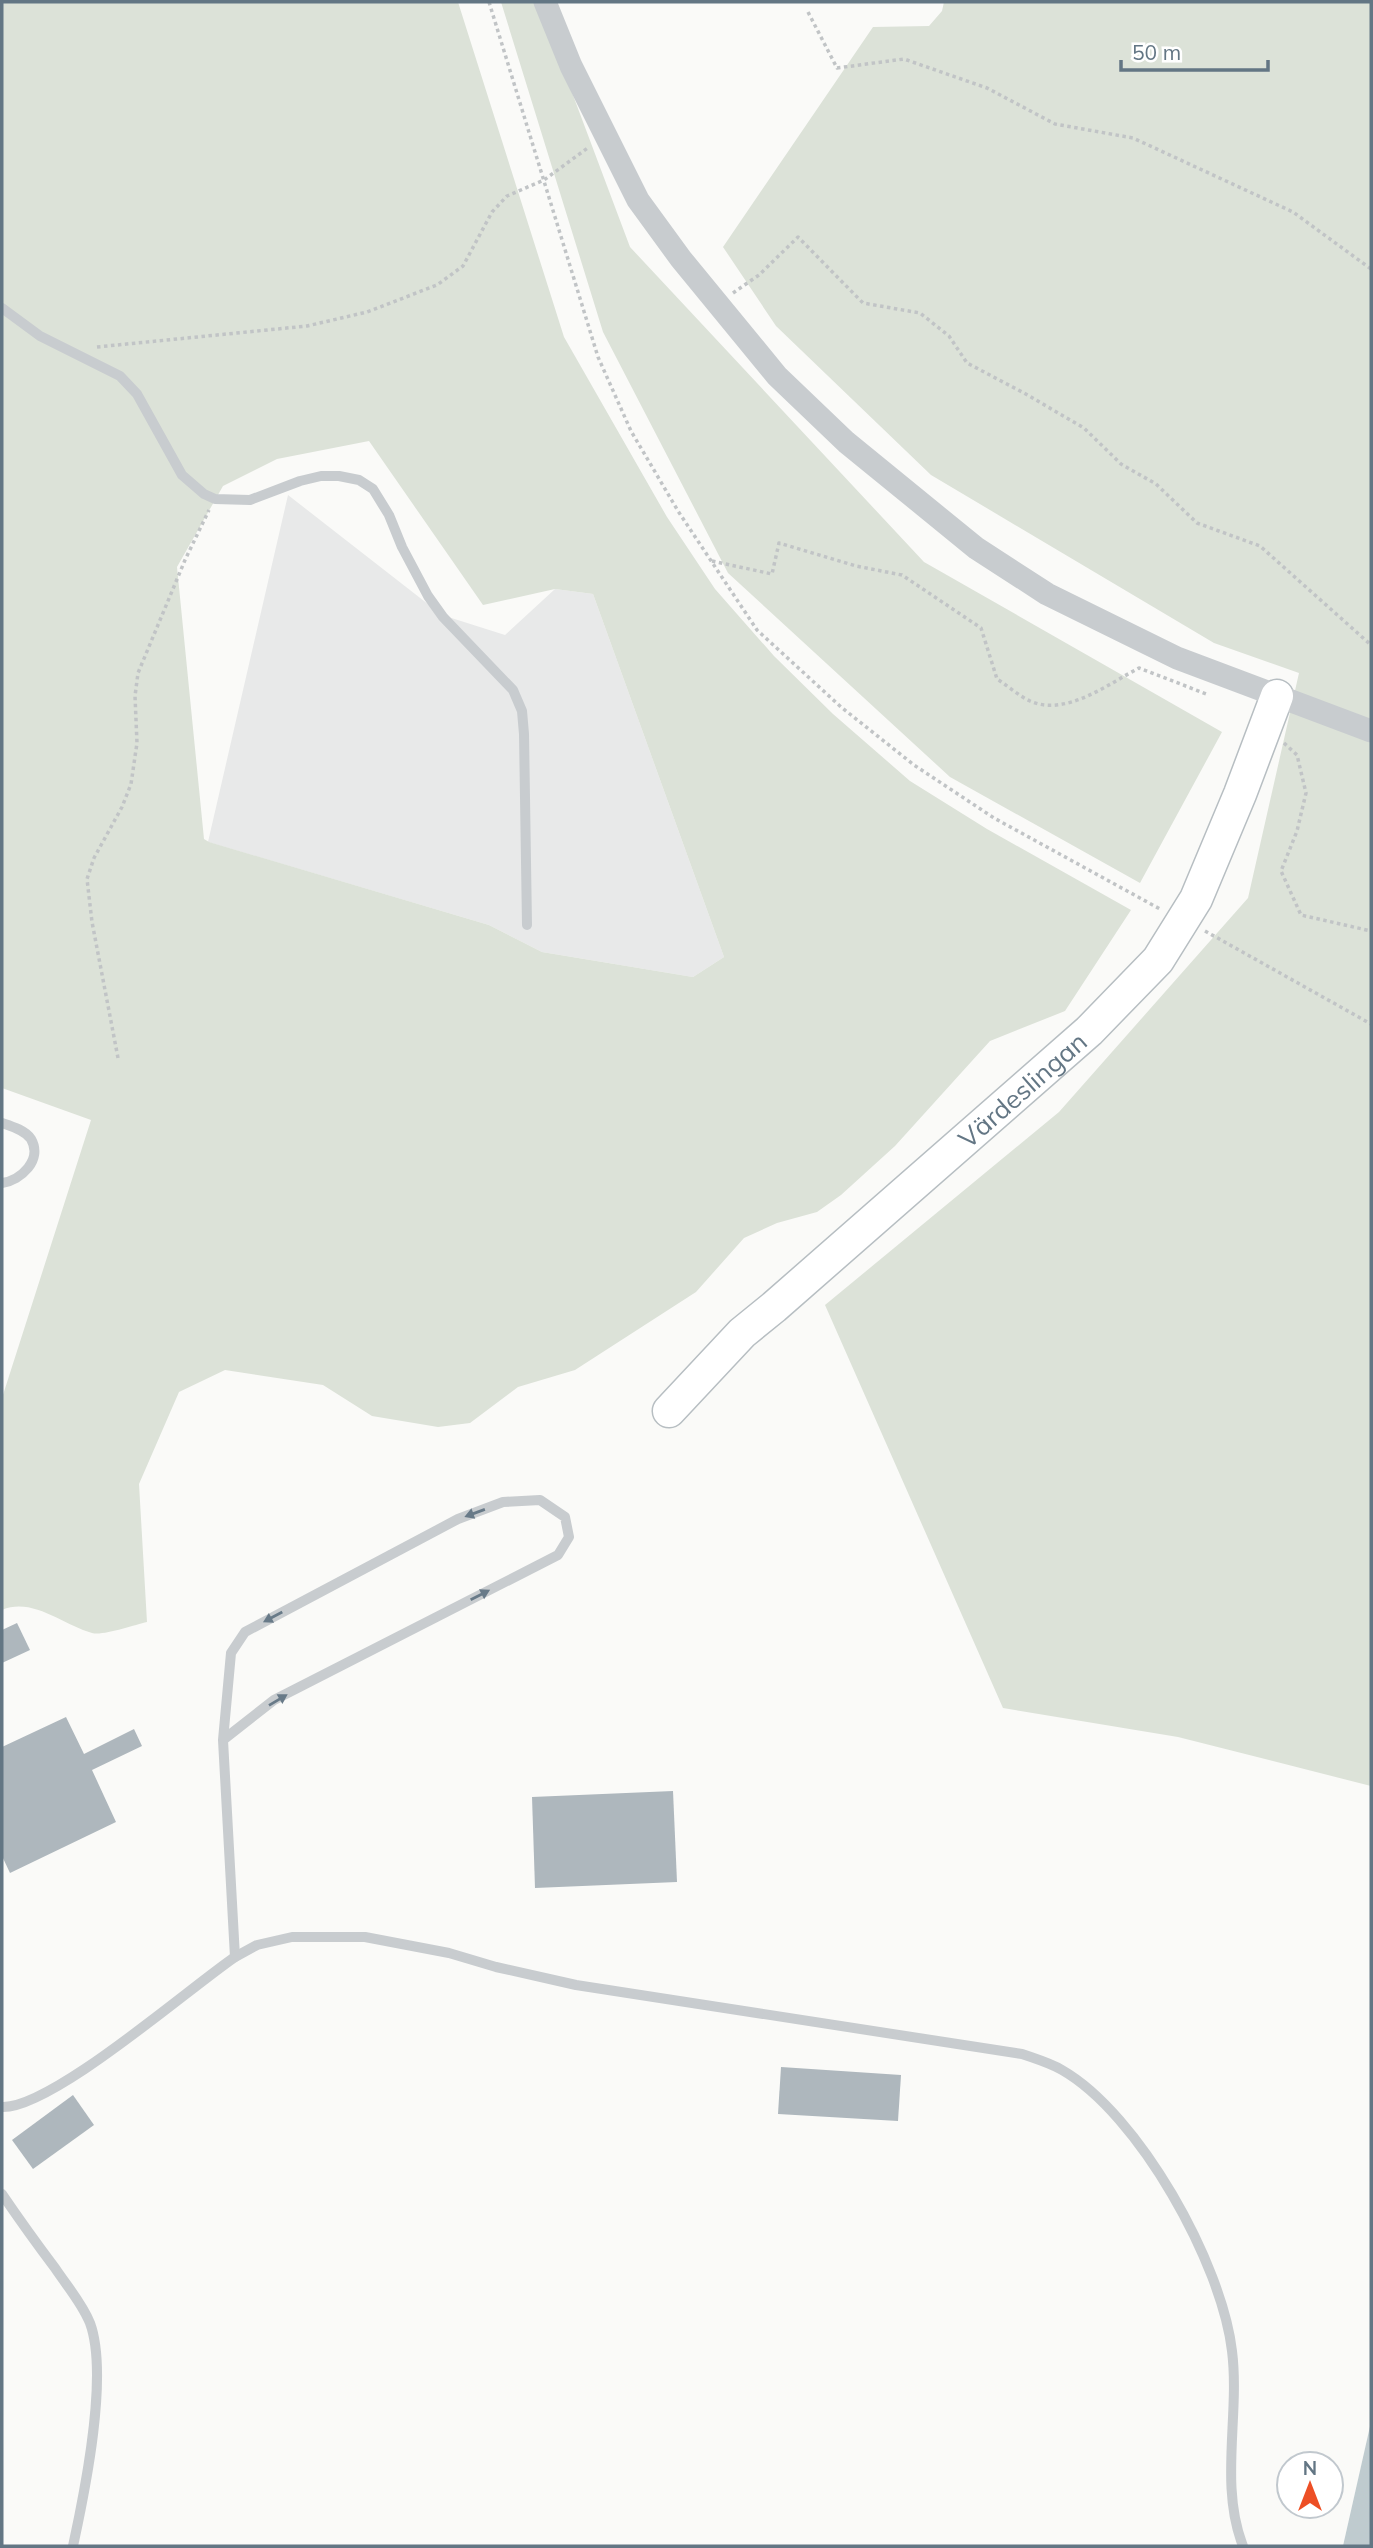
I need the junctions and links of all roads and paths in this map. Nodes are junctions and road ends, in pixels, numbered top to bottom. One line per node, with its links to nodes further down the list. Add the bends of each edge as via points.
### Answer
1 (489, 2): 5 (path)
2 (545, 2): 4 (street)
3 (808, 12): 6 (path, via 837,68 904,59 987,88 1055,124 1133,138 1293,212)
4 (608, 144): 5 (path, via 592,145); 7 (street, via 639,200)
5 (544, 180): 9 (path, via 507,196 492,212 463,267 436,285 367,312 307,326); 11 (path, via 598,357 631,431)
6 (1371, 269)
7 (716, 303): 12 (path, via 759,275 798,237 863,303 920,313 949,336 967,363 1084,428 1121,464 1156,484 1197,523 1260,546); 14 (street, via 777,376 846,442 976,548 1047,594 1113,628)
8 (2, 308): 9 (lane)
9 (67, 349): 10 (lane, via 120,376 137,394 182,475)
10 (215, 499): 18 (lane, via 250,500 321,476 359,480 373,489 428,596 513,690 522,711); 21 (path, via 138,673 131,784 87,879)
11 (710, 561): 13 (path, via 772,574 779,543 902,575 981,628 997,679 1031,701 1054,706 1076,701 1139,668); 17 (path, via 757,630 841,707 914,765 994,818)
12 (1371, 645)
13 (1213, 696)
14 (1277, 696): 15 (street, Värdeslingan); 16 (street)
15 (1266, 725): 17 (street, Värdeslingan, via 1196,899); 19 (path, via 1297,755 1306,793 1281,871 1301,915)
16 (1371, 731)
17 (1183, 920): 20 (path); 24 (street, Värdeslingan, via 1158,960 1089,1031 742,1333)
18 (527, 925)
19 (1371, 931)
20 (1371, 1024)
21 (118, 1058)
22 (2, 1123): 23 (lane, via 30,1139 34,1153 21,1176)
23 (2, 1183)
24 (669, 1411)
25 (223, 1741): 25 (lane, one-way to 25, via 274,1700 558,1555 569,1538 565,1517 540,1500 503,1502 458,1519 245,1632 231,1653); 26 (lane)
26 (234, 1957): 27 (lane, via 93,2063 36,2097); 30 (lane, via 257,1945 292,1937 365,1937 576,1985 1023,2054 1063,2070 1107,2107 1147,2158 1190,2224 1217,2285 1232,2350 1231,2499)
27 (2, 2107)
28 (2, 2194): 29 (lane, via 81,2304 94,2337 93,2421)
29 (73, 2546)
30 (1243, 2546)

